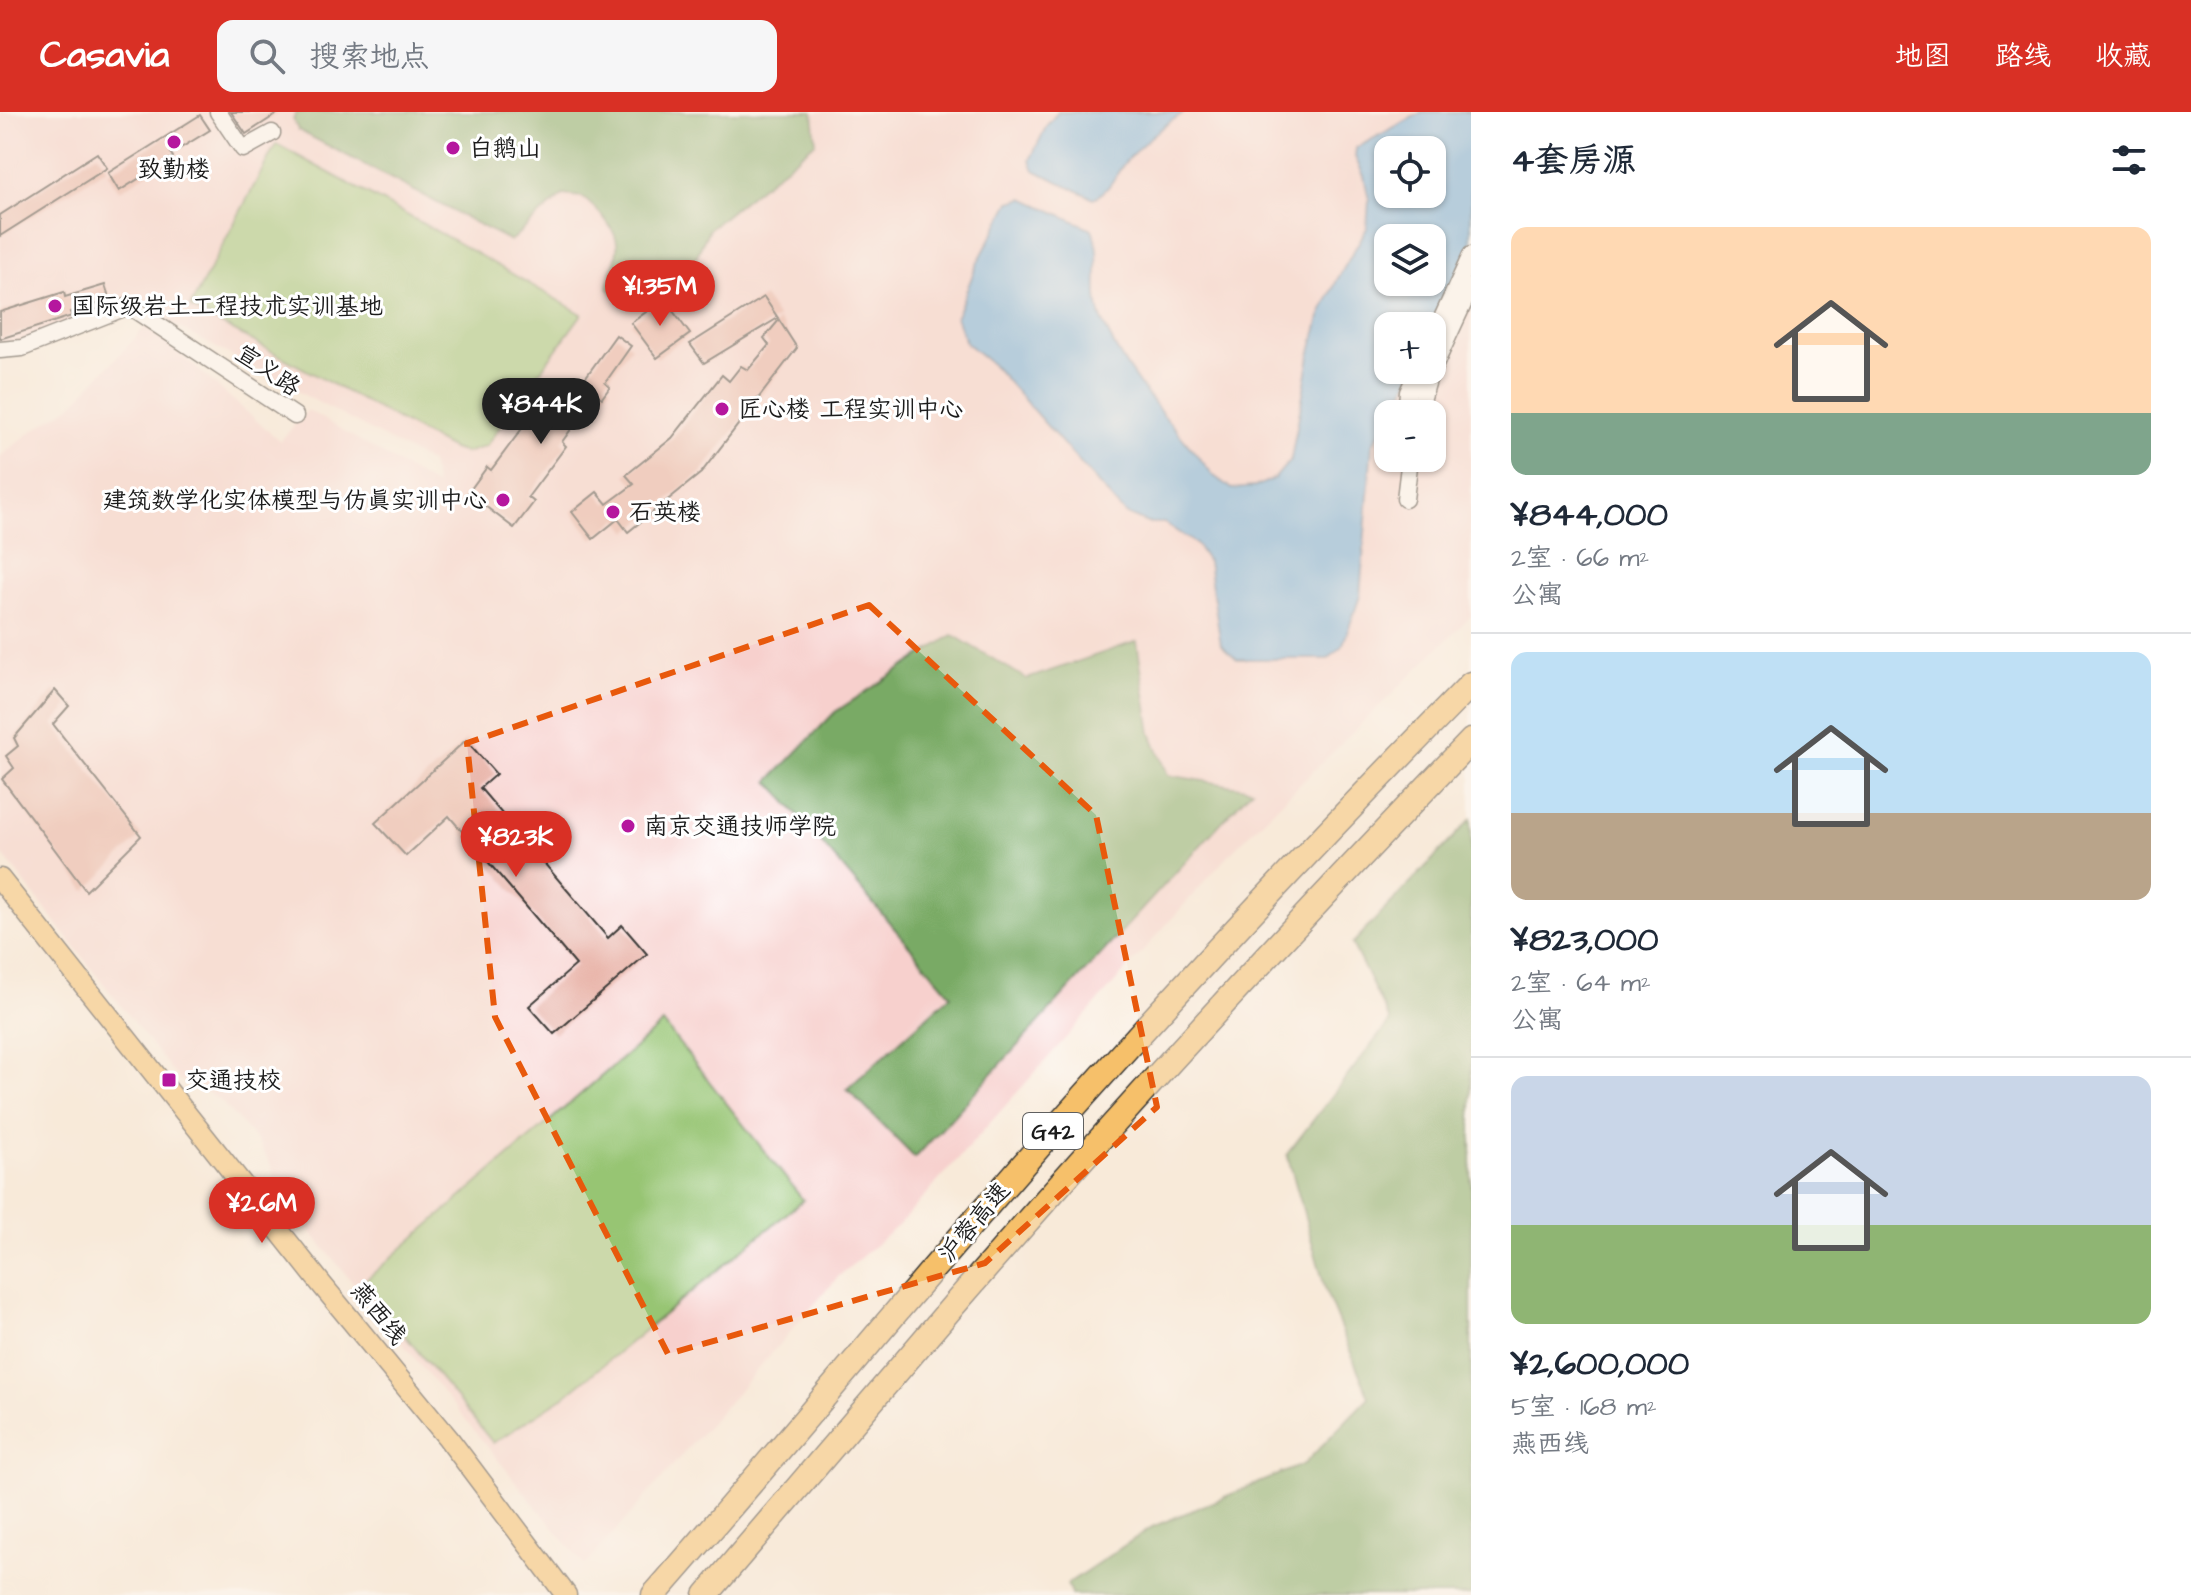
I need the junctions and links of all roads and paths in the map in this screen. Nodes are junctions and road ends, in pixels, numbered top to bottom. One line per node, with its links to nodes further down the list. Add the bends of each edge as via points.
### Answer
1 (218, 112): 2 (lane, via 243,149)
2 (272, 133)
3 (1471, 255): 5 (lane)
4 (1471, 287): 7 (lane)
5 (1445, 312)
6 (0, 350): 8 (lane, 宣义路, via 22,348 129,306)
7 (1422, 400)
8 (295, 416)
9 (1403, 472): 10 (lane, via 1405,499)
10 (1408, 472)
11 (1471, 684): 15 (highway, 沪蓉高速 / G42, via 1172,998)
12 (1471, 741): 16 (highway, 沪蓉高速 / G42, via 1168,1063)
13 (0, 879): 14 (main road, 燕西线, via 448,1438)
14 (563, 1590)
15 (654, 1595)
16 (706, 1595)

